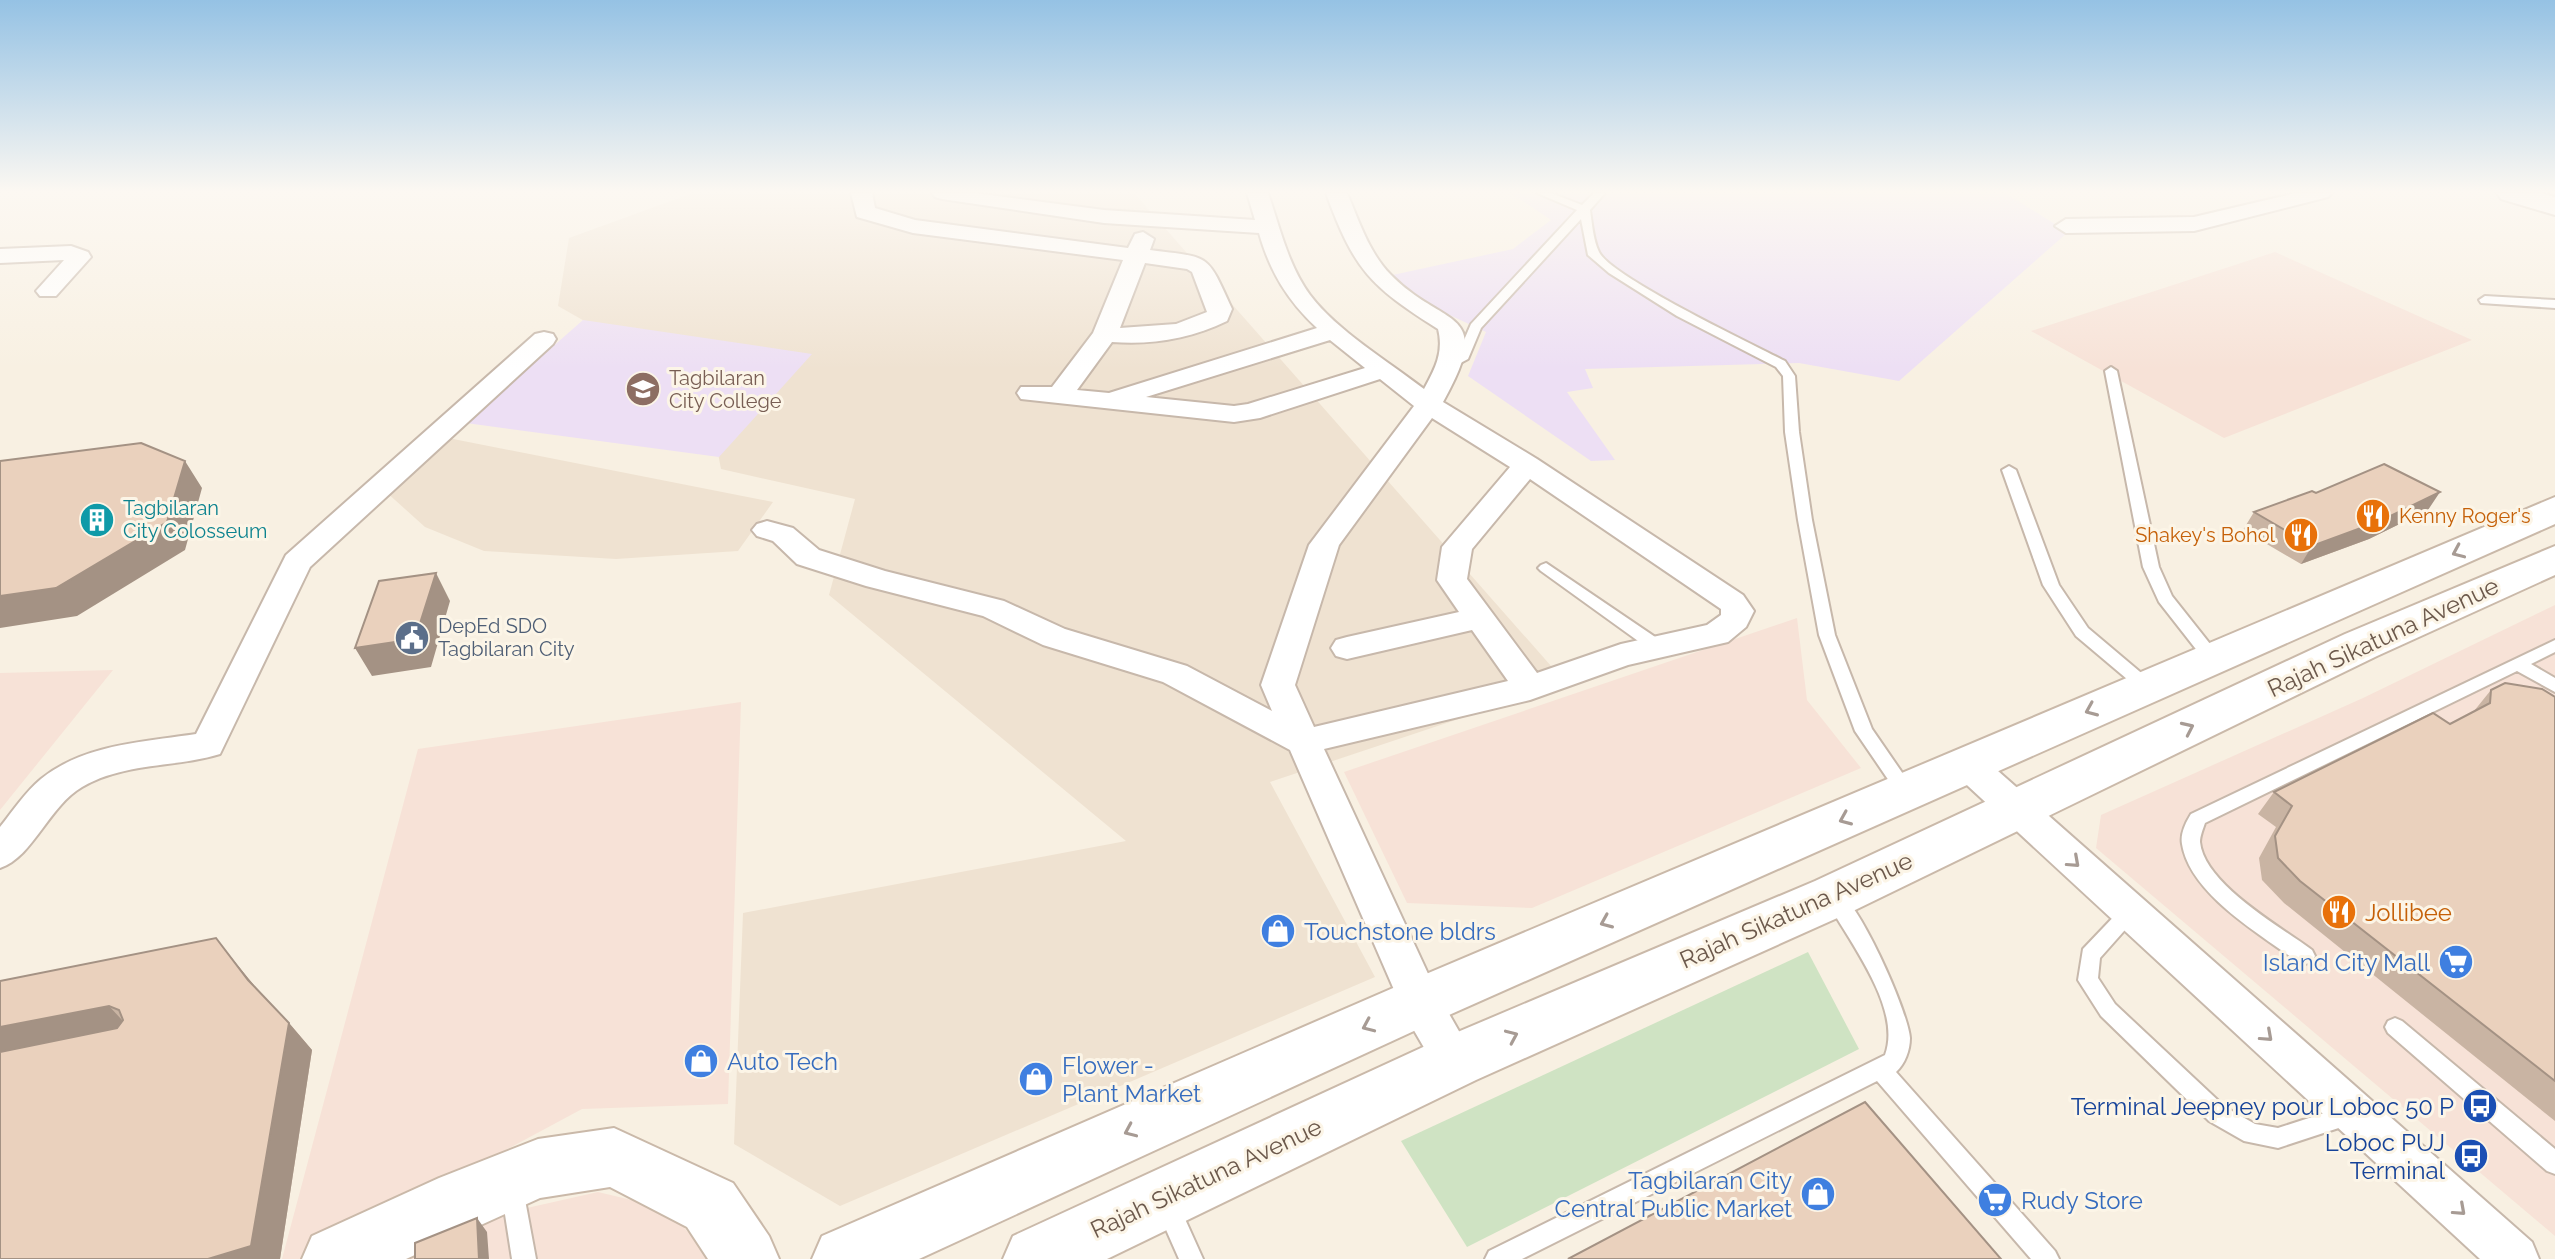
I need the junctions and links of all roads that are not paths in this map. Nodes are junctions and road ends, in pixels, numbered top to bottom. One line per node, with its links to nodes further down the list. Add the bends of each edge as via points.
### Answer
1 (1098, 252): 8 (street)
2 (1138, 252): 8 (street)
3 (1276, 252): 12 (street, via 1301,300)
4 (1362, 252): 15 (street, via 1389,286 1455,333)
5 (1545, 252): 15 (lane, via 1475,327 1464,356)
6 (1593, 252): 39 (lane, via 1613,271 1681,313 1781,364 1789,376 1792,432 1827,635 1864,731)
7 (0, 256): 9 (street, via 80,257)
8 (1136, 257): 13 (street); 13 (street, via 1194,263 1202,269 1220,309 1218,316 1148,337)
9 (48, 291)
10 (2485, 300): 11 (lane)
11 (2555, 304)
12 (1334, 331): 16 (street); 20 (street)
13 (1105, 334): 19 (street)
14 (544, 339): 42 (street, via 297,562 208,745 101,764 75,775 52,790)
15 (1451, 364): 21 (street)
16 (1384, 370): 20 (street, via 1243,413); 21 (street)
17 (2111, 371): 32 (lane, via 2151,567 2165,598)
18 (1030, 393): 19 (street)
19 (1059, 396): 20 (street)
20 (1107, 401)
21 (1429, 405): 22 (street); 37 (street, via 1325,542 1278,685)
22 (1527, 465): 28 (street, via 1457,547 1452,580); 30 (street, via 1738,611 1717,634)
23 (2009, 470): 34 (lane, via 2051,585 2082,632)
24 (2555, 509): 32 (main road, one-way to 32)
25 (767, 530): 37 (street, via 783,534 808,557 993,608 1054,637 1175,674)
26 (2555, 559): 40 (main road, Rajah Sikatuna Avenue, one-way to 26)
27 (1546, 568): 30 (lane)
28 (1480, 618): 31 (street); 36 (street)
29 (2555, 645): 33 (lane)
30 (1658, 647): 36 (street)
31 (1347, 648)
32 (2212, 658): 34 (main road)
33 (2518, 664): 35 (lane); 45 (lane, via 2197,819 2190,840 2198,866 2216,887)
34 (2146, 686): 38 (main road, one-way to 38)
35 (2555, 686)
36 (1530, 688): 37 (street)
37 (1303, 742): 46 (street)
38 (1968, 765): 39 (main road); 40 (street)
39 (1906, 792): 41 (main road); 46 (main road, one-way to 46)
40 (2016, 810): 41 (main road, Rajah Sikatuna Avenue); 44 (street, one-way to 44)
41 (1952, 838): 43 (main road, Rajah Sikatuna Avenue)
42 (0, 853)
43 (1834, 896): 48 (main road, Rajah Sikatuna Avenue, one-way to 43); 49 (lane, via 1896,1013 1901,1044 1894,1061)
44 (2130, 913): 50 (street, one-way to 50); 50 (lane, via 2090,955 2088,980 2108,1010 2217,1114 2252,1134 2278,1138)
45 (2305, 956)
46 (1420, 1002): 48 (street); 57 (main road, one-way to 57)
47 (2395, 1027): 51 (lane)
48 (1455, 1061): 53 (main road, Rajah Sikatuna Avenue)
49 (1880, 1069): 60 (lane); 61 (lane)
50 (2353, 1114): 62 (street, one-way to 62)
51 (2555, 1163)
52 (510, 1180): 54 (main road); 55 (lane); 56 (main road, via 538,1169 614,1157 710,1205)
53 (1164, 1198): 58 (main road, Rajah Sikatuna Avenue); 59 (lane)
54 (335, 1259)
55 (524, 1259)
56 (746, 1259)
57 (845, 1259)
58 (1036, 1259)
59 (1191, 1259)
60 (1497, 1259)
61 (2047, 1259)
62 (2515, 1259)

